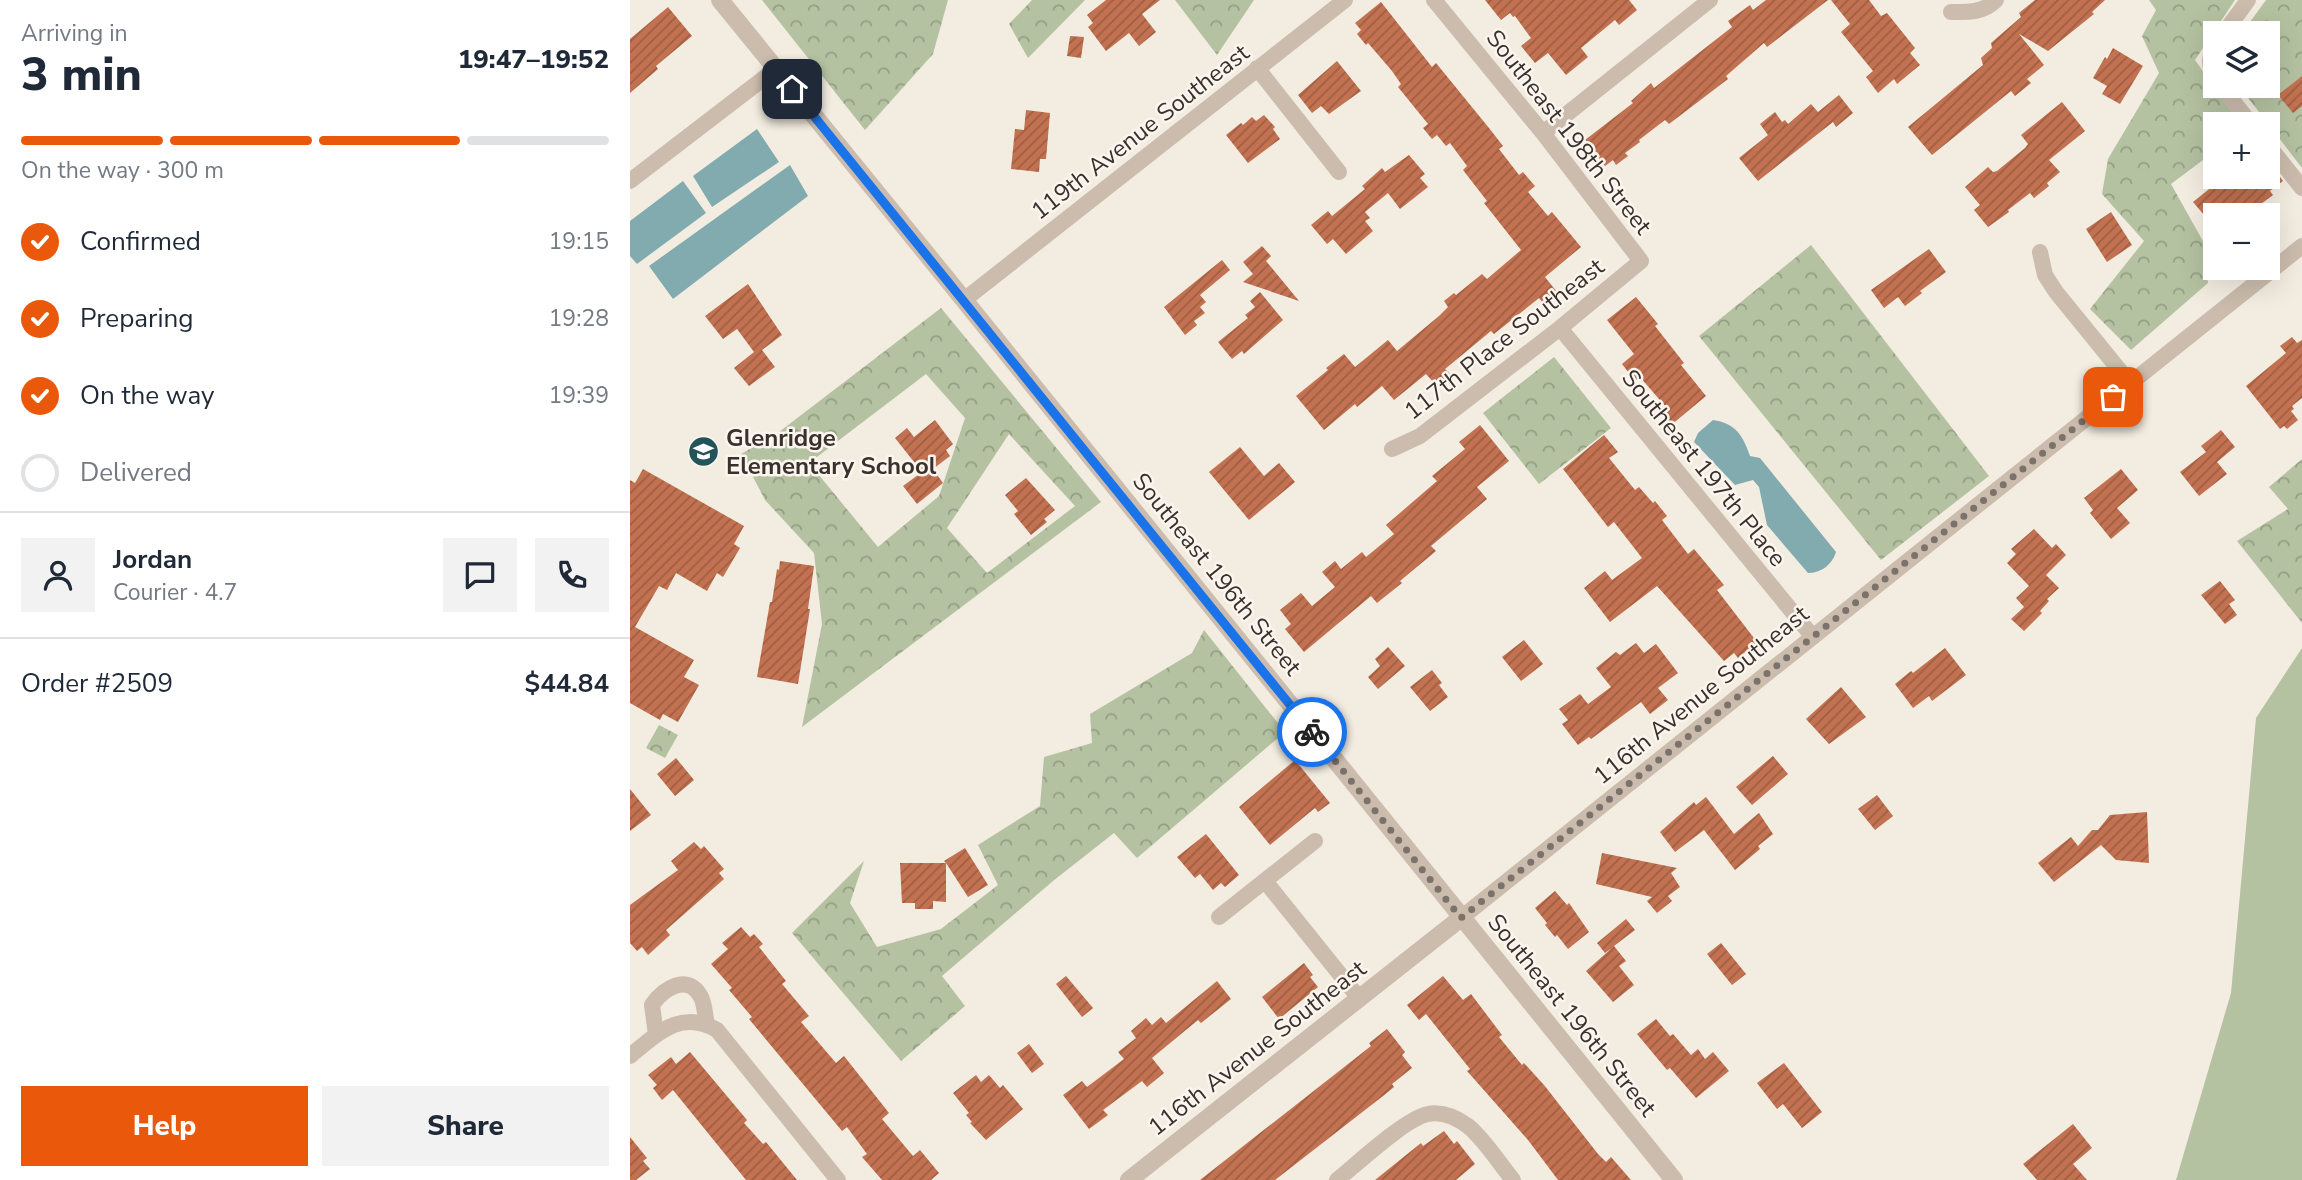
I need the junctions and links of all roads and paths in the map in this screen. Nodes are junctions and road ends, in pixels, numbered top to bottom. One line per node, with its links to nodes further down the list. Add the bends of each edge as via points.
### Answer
1 (720, 0): 10 (street, Southeast 196th Street)
2 (1345, 0): 9 (street, 119th Avenue Southeast)
3 (1434, 0): 13 (street, Southeast 198th Street)
4 (1710, 0): 13 (street)
5 (1996, 0): 7 (street, via 1973,12)
6 (2248, 0): 8 (street)
7 (1951, 12)
8 (2233, 21)
9 (1256, 68): 15 (street); 21 (street, 119th Avenue Southeast)
10 (776, 69): 16 (street); 21 (street, Southeast 196th Street)
11 (2230, 98): 12 (street)
12 (2242, 112)
13 (1543, 133): 20 (street, Southeast 198th Street)
14 (2280, 160): 17 (street)
15 (1339, 172)
16 (630, 181)
17 (2302, 188)
18 (2302, 246): 23 (street, 116th Avenue Southeast)
19 (2040, 252): 23 (street, via 2045,275 2056,292)
20 (1641, 261): 22 (street, 117th Place Southeast)
21 (964, 300): 29 (street, Southeast 196th Street)
22 (1560, 328): 24 (street, 117th Place Southeast, via 1420,436); 25 (street, Southeast 197th Place)
23 (2130, 383): 25 (street, 116th Avenue Southeast)
24 (1392, 449)
25 (1813, 636): 29 (street, 116th Avenue Southeast)
26 (1315, 841): 27 (street)
27 (1265, 881): 28 (street); 30 (street)
28 (1219, 917)
29 (1461, 918): 30 (street, 116th Avenue Southeast); 38 (street, Southeast 196th Street)
30 (1359, 998): 35 (street, 116th Avenue Southeast)
31 (707, 1025): 32 (street, via 680,1022); 32 (street, via 696,990 681,984 663,990 652,1006); 34 (street, via 717,1031)
32 (656, 1035): 33 (street)
33 (630, 1056)
34 (838, 1180)
35 (1129, 1180)
36 (1337, 1180): 37 (street, via 1411,1122 1428,1114 1457,1118 1470,1128)
37 (1513, 1180)
38 (1674, 1180)

